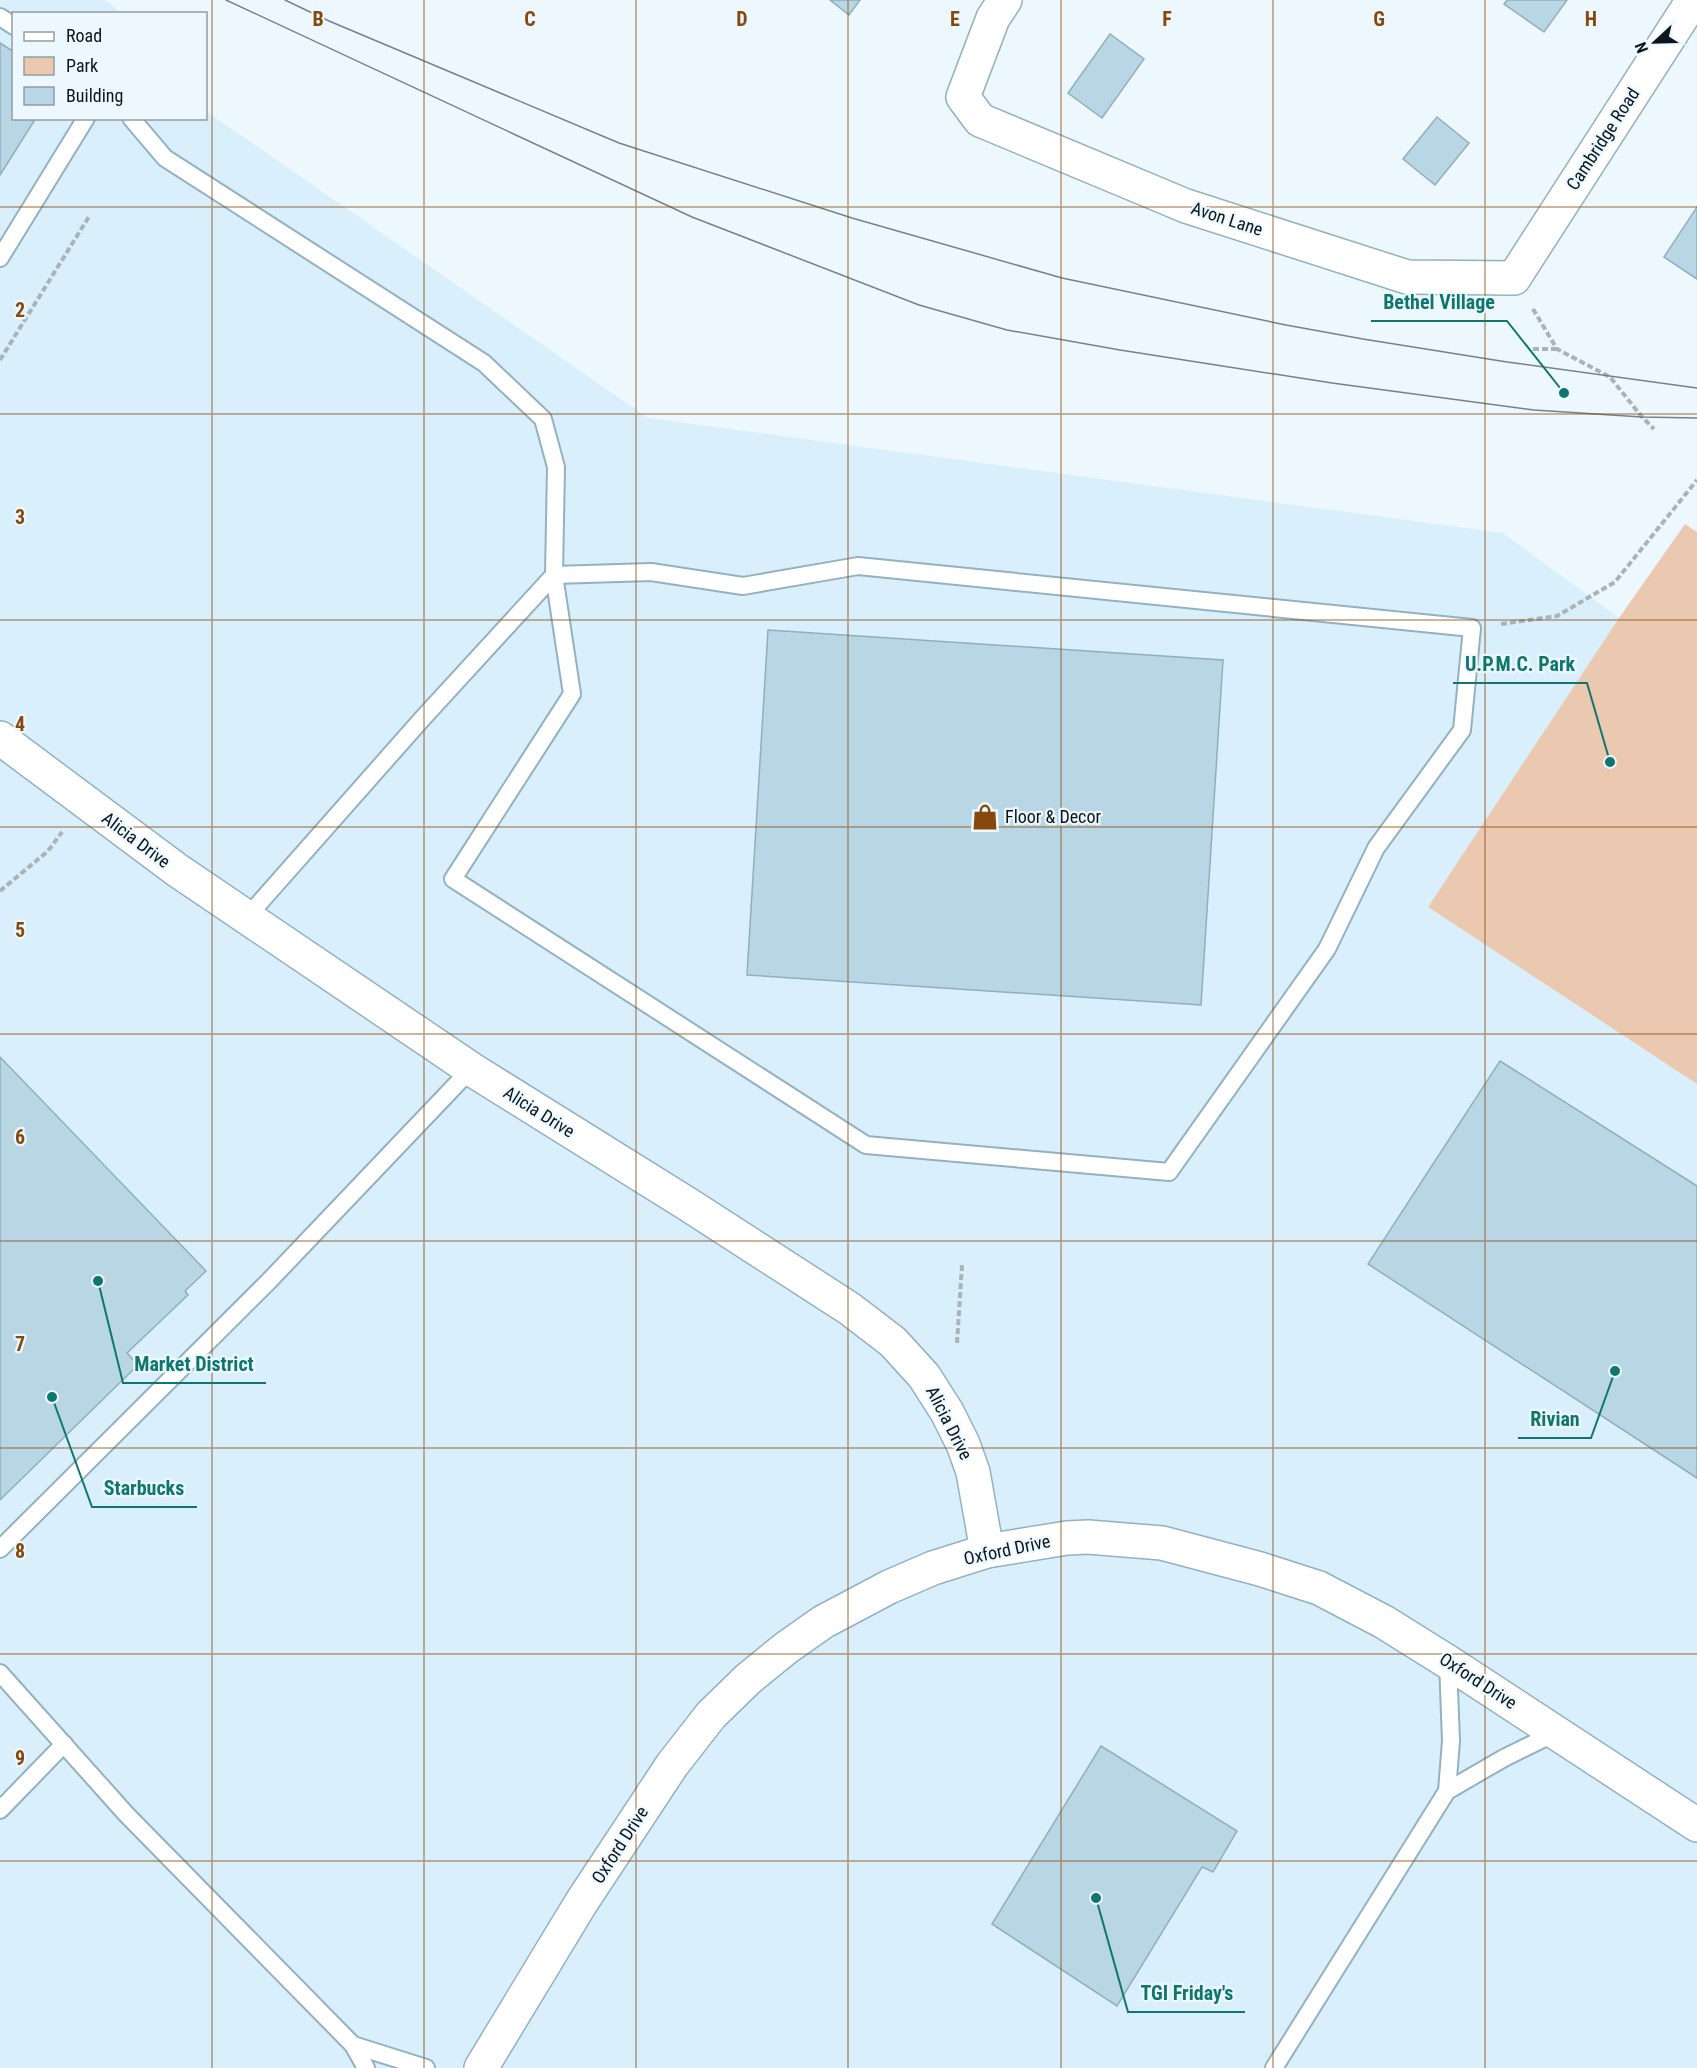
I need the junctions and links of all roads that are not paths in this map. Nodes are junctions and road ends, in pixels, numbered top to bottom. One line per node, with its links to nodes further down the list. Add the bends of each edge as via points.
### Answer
1 (1005, 0): 6 (street, Avon Lane, via 993,18 963,97 980,120 1197,210 1407,277)
2 (1693, 0): 6 (street, Cambridge Road)
3 (85, 120): 5 (lane)
4 (133, 120): 7 (lane, via 165,158 484,363 543,419 556,467)
5 (0, 258)
6 (1514, 278)
7 (554, 575): 7 (lane, via 572,694 453,879 866,1145 1169,1172 1327,949 1376,848 1462,730 1472,628 858,566 743,586 651,572); 9 (lane)
8 (0, 738): 9 (street, Alicia Drive, via 177,870)
9 (247, 917): 10 (street, Alicia Drive)
10 (471, 1069): 11 (lane, via 269,1281); 12 (street, Alicia Drive, via 820,1289 893,1342 924,1376 963,1444 973,1472)
11 (0, 1549)
12 (987, 1551): 13 (street, Oxford Drive, via 1088,1537 1161,1543 1319,1588); 23 (street, Oxford Drive, via 889,1587 823,1622 748,1679 711,1714 672,1765 581,1904)
13 (1448, 1662): 15 (street, Oxford Drive); 17 (lane, via 1451,1740)
14 (0, 1673): 16 (lane)
15 (1557, 1732): 17 (lane); 19 (street, Oxford Drive)
16 (64, 1744): 18 (lane); 20 (lane, via 126,1814)
17 (1447, 1791): 24 (lane)
18 (0, 1810)
19 (1697, 1825)
20 (353, 2045): 21 (lane); 22 (lane)
21 (366, 2068)
22 (426, 2068)
23 (482, 2068)
24 (1274, 2068)

